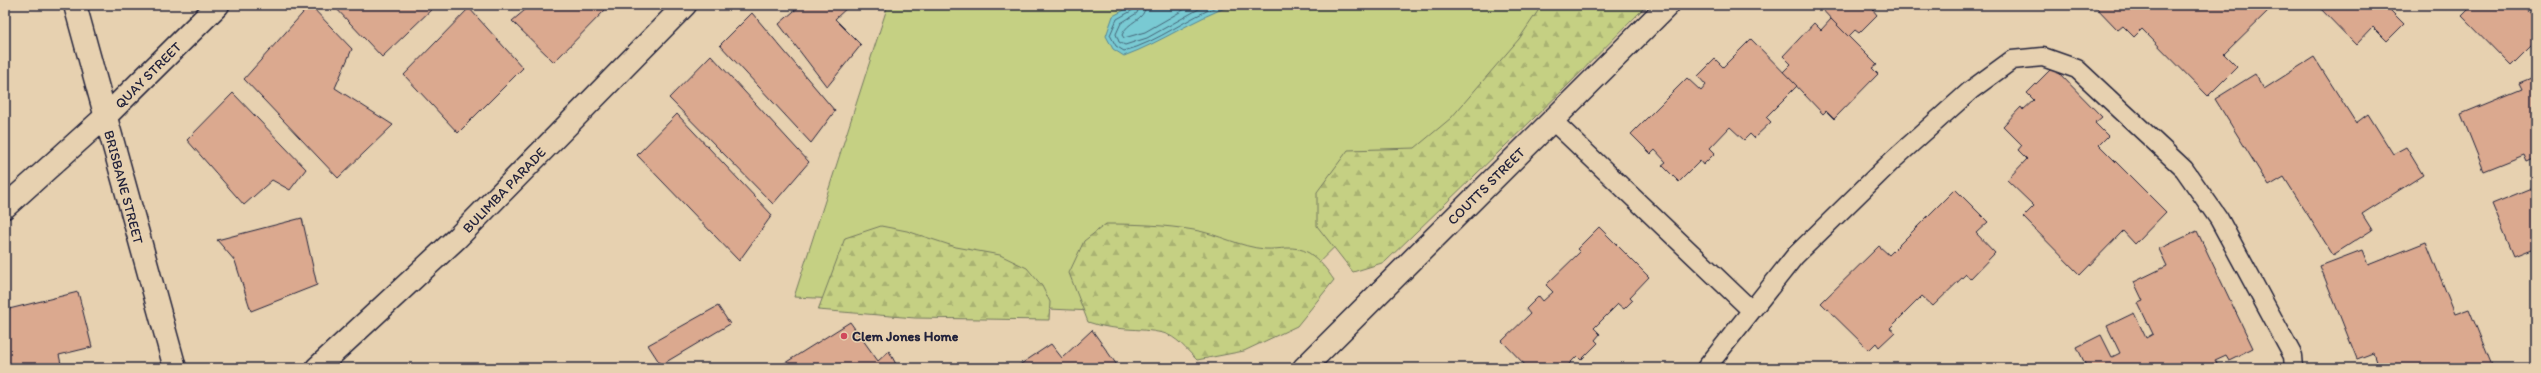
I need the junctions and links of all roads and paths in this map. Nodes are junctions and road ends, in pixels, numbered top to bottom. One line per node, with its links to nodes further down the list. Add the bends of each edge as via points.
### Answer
1 (75, 5): 5 (street, BRISBANE STREET)
2 (218, 5): 5 (street, QUAY STREET)
3 (685, 5): 10 (street, BULIMBA PARADE, via 457,238)
4 (1668, 5): 6 (street, COUTTS STREET)
5 (105, 117): 7 (street, QUAY STREET); 9 (street, BRISBANE STREET)
6 (1552, 120): 8 (lane); 11 (street, COUTTS STREET)
7 (5, 207)
8 (1752, 310): 12 (lane); 13 (lane, via 1795,256 1893,160 1971,90 2012,60 2043,57 2077,69 2184,169 2219,219 2293,356)
9 (175, 368)
10 (317, 368)
11 (1304, 368)
12 (1706, 368)
13 (2294, 368)

